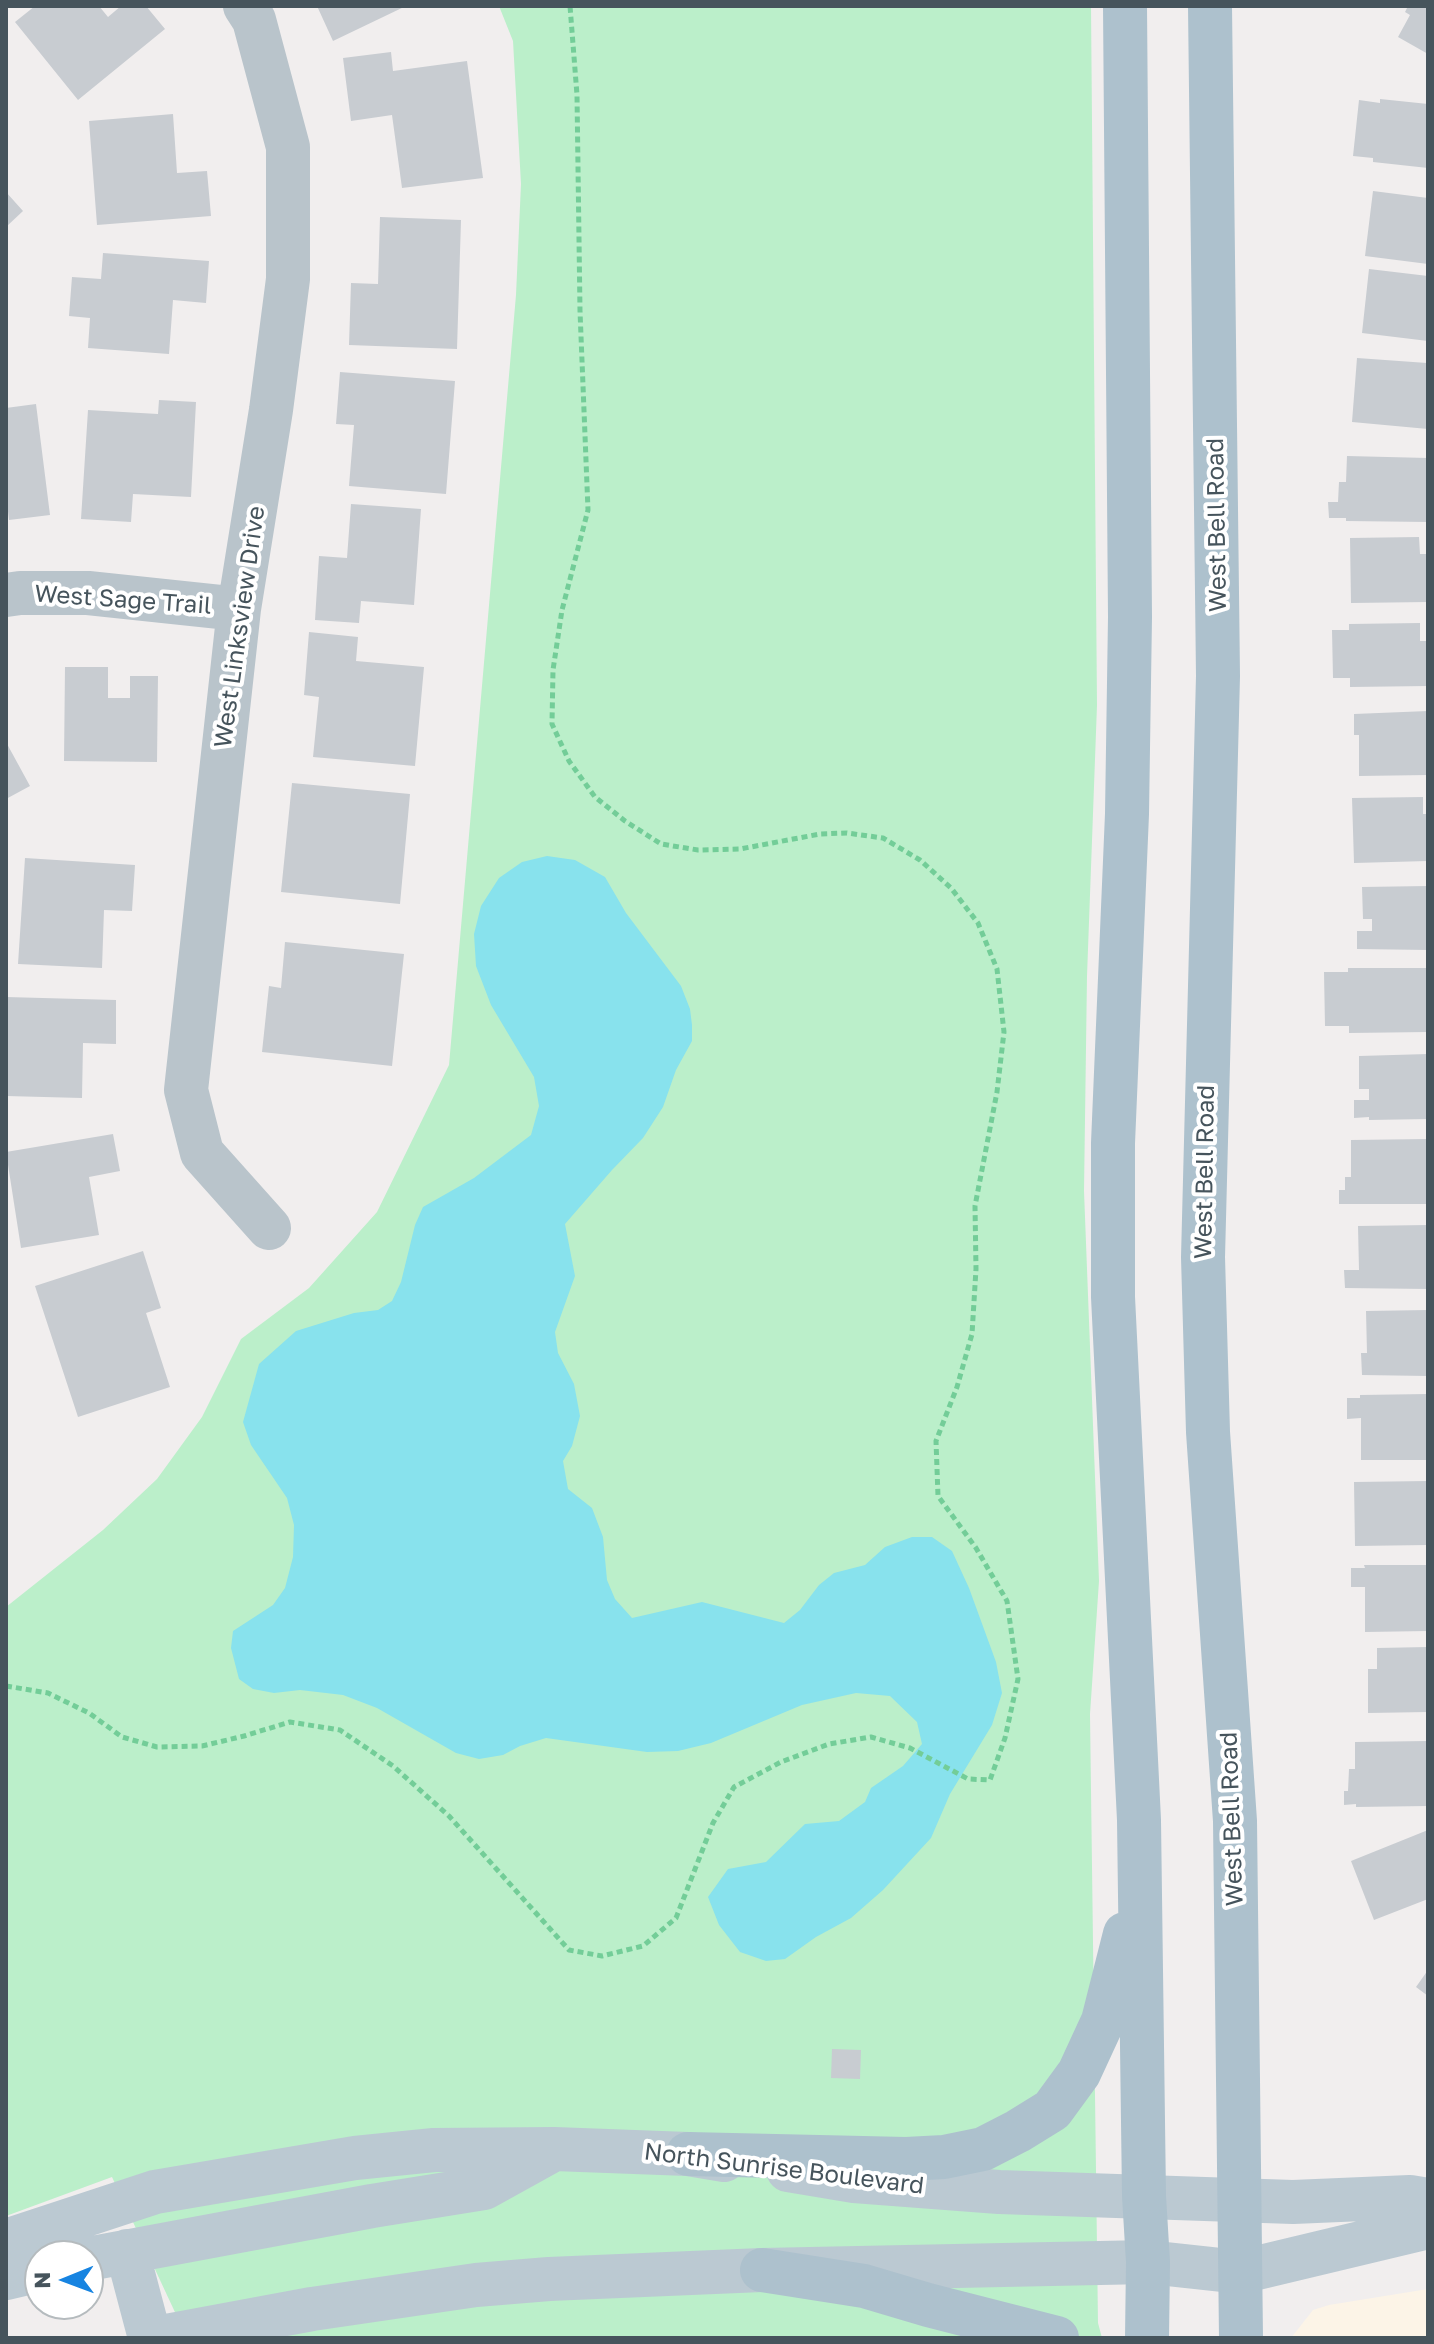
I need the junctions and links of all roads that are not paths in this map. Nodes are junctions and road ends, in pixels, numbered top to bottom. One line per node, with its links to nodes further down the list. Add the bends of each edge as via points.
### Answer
1 (245, 6): 5 (street, West Linksview Drive, via 254,20 288,147 288,279)
2 (1125, 6): 7 (main road, via 1130,617 1113,1297)
3 (1210, 6): 11 (main road, West Bell Road, via 1218,660 1203,1288 1235,1821)
4 (6, 595): 5 (street, West Sage Trail, via 88,593)
5 (239, 609): 6 (street, West Linksview Drive, via 186,1090 202,1153)
6 (269, 1228)
7 (1140, 1873): 9 (main road, via 1103,2021 1079,2073 1052,2110 983,2149 944,2157); 10 (main road)
8 (554, 2149): 9 (street, North Sunrise Boulevard); 14 (street, North Sunrise Boulevard, via 434,2150 235,2178 155,2192); 15 (street, via 484,2188)
9 (688, 2154): 10 (street, North Sunrise Boulevard, via 854,2181)
10 (1144, 2196): 11 (street, North Sunrise Boulevard); 16 (main road)
11 (1239, 2200): 12 (street, North Sunrise Boulevard); 18 (main road, West Bell Road)
12 (1428, 2200)
13 (1428, 2227): 18 (street)
14 (6, 2241)
15 (107, 2255): 19 (street)
16 (1148, 2262): 17 (street); 18 (street); 22 (main road)
17 (762, 2270): 20 (street, via 476,2285); 21 (main road, via 864,2286)
18 (1240, 2272): 23 (main road, West Bell Road)
19 (150, 2338)
20 (156, 2338)
21 (1057, 2338)
22 (1147, 2338)
23 (1241, 2338)

